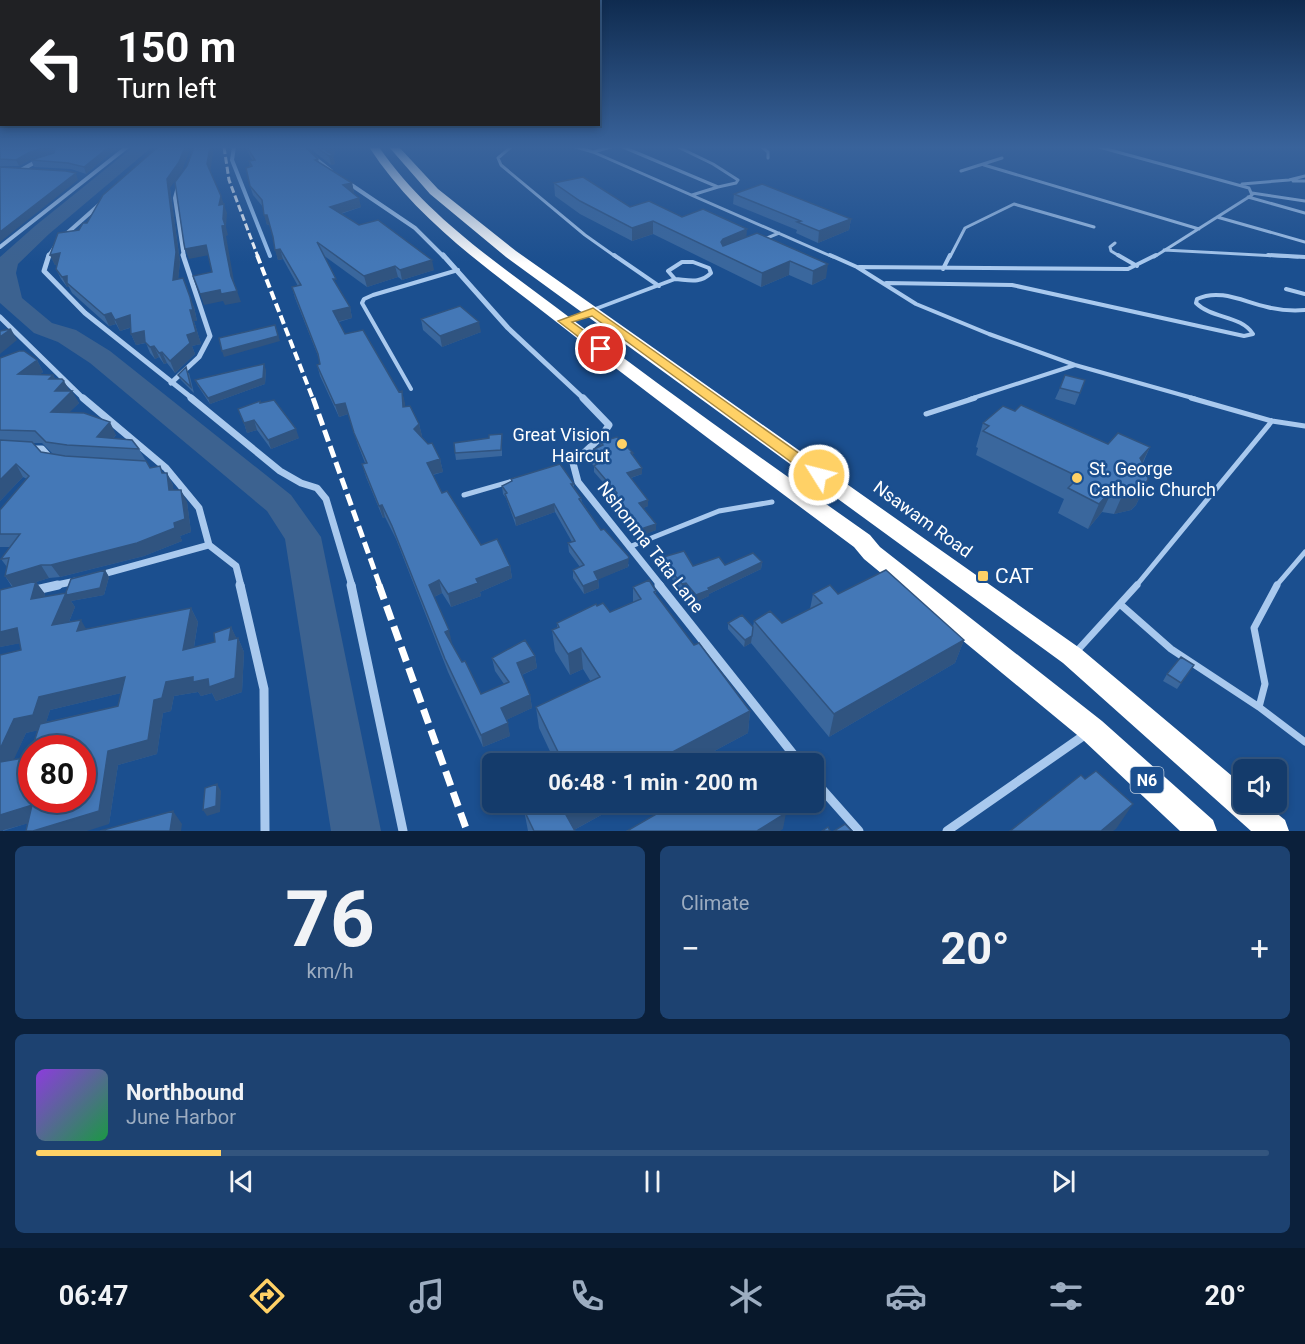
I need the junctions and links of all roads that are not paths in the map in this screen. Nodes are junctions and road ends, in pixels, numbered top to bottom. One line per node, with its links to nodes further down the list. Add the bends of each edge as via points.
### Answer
1 (76, 186): 25 (street)
2 (177, 186): 44 (street, via 174,198 181,246 210,336 199,357)
3 (352, 186): 33 (street, via 415,228)
4 (402, 186): 42 (highway, N6, via 437,221)
5 (429, 186): 40 (highway, Nsawam Road / N6, via 461,215)
6 (525, 186): 36 (lane)
7 (671, 186): 13 (lane)
8 (715, 186): 12 (lane)
9 (723, 186): 12 (lane)
10 (1050, 186): 20 (lane)
11 (1242, 186): 14 (lane)
12 (718, 187): 13 (lane)
13 (692, 195): 21 (lane)
14 (1250, 195): 15 (lane); 17 (lane); 18 (lane)
15 (1305, 201)
16 (102, 202): 44 (street, via 52,248 44,272 85,313)
17 (1305, 213)
18 (1217, 217): 20 (lane); 23 (lane)
19 (1094, 227): 32 (lane, via 1014,204 964,228)
20 (1199, 229): 26 (lane)
21 (779, 233): 22 (lane); 31 (lane)
22 (757, 242)
23 (1305, 242)
24 (1115, 243): 30 (lane, via 1111,251)
25 (0, 247)
26 (1164, 250): 27 (lane); 30 (lane)
27 (1305, 257)
28 (708, 261): 29 (lane)
29 (702, 264): 34 (lane, via 676,264 668,271); 34 (lane, via 711,273 706,278)
30 (1137, 266): 32 (lane, via 1117,271)
31 (857, 267): 32 (lane); 35 (lane)
32 (943, 269)
33 (458, 270): 45 (lane, via 364,299 362,303); 51 (street, via 508,328 609,425 602,438)
34 (675, 279): 36 (lane)
35 (885, 283): 39 (lane, via 1012,285 1244,336 1252,334 1248,326 1203,310 1197,299 1217,294 1264,307); 43 (lane, via 915,304)
36 (659, 286): 40 (lane)
37 (1286, 289): 38 (lane)
38 (1305, 294)
39 (1305, 310)
40 (593, 311): 42 (lane); 63 (highway, Nsawam Road / N6)
41 (0, 317): 54 (street, via 99,414)
42 (564, 321): 65 (highway, N6, via 862,541)
43 (1075, 365): 46 (lane); 47 (lane)
44 (171, 383): 70 (street, via 272,467 299,484 317,488 326,499 355,597)
45 (411, 390)
46 (926, 414)
47 (1272, 421): 48 (lane); 62 (lane)
48 (1305, 426)
49 (23, 448): 50 (street, via 42,449 50,459)
50 (63, 461)
51 (573, 463): 52 (lane); 59 (street, Nshonma Tata Lane, via 578,482)
52 (562, 466)
53 (150, 467): 54 (street)
54 (166, 468): 58 (street, via 199,508)
55 (518, 479): 56 (lane)
56 (464, 495)
57 (772, 502): 59 (lane, via 719,511)
58 (209, 545): 61 (street); 69 (street, via 236,567 264,689)
59 (629, 547): 67 (street, Nshonma Tata Lane)
60 (1305, 552): 64 (lane, via 1277,585 1254,628 1264,684)
61 (22, 594)
62 (1121, 605): 63 (lane); 64 (lane, via 1171,649)
63 (1071, 656): 74 (highway, Nsawam Road / N6)
64 (1259, 707): 66 (lane)
65 (1092, 730): 72 (street); 73 (highway, N6)
66 (1305, 742)
67 (792, 753)
68 (824, 791): 71 (street)
69 (265, 831)
70 (403, 831)
71 (858, 831)
72 (947, 831)
73 (1202, 831)
74 (1274, 831)

